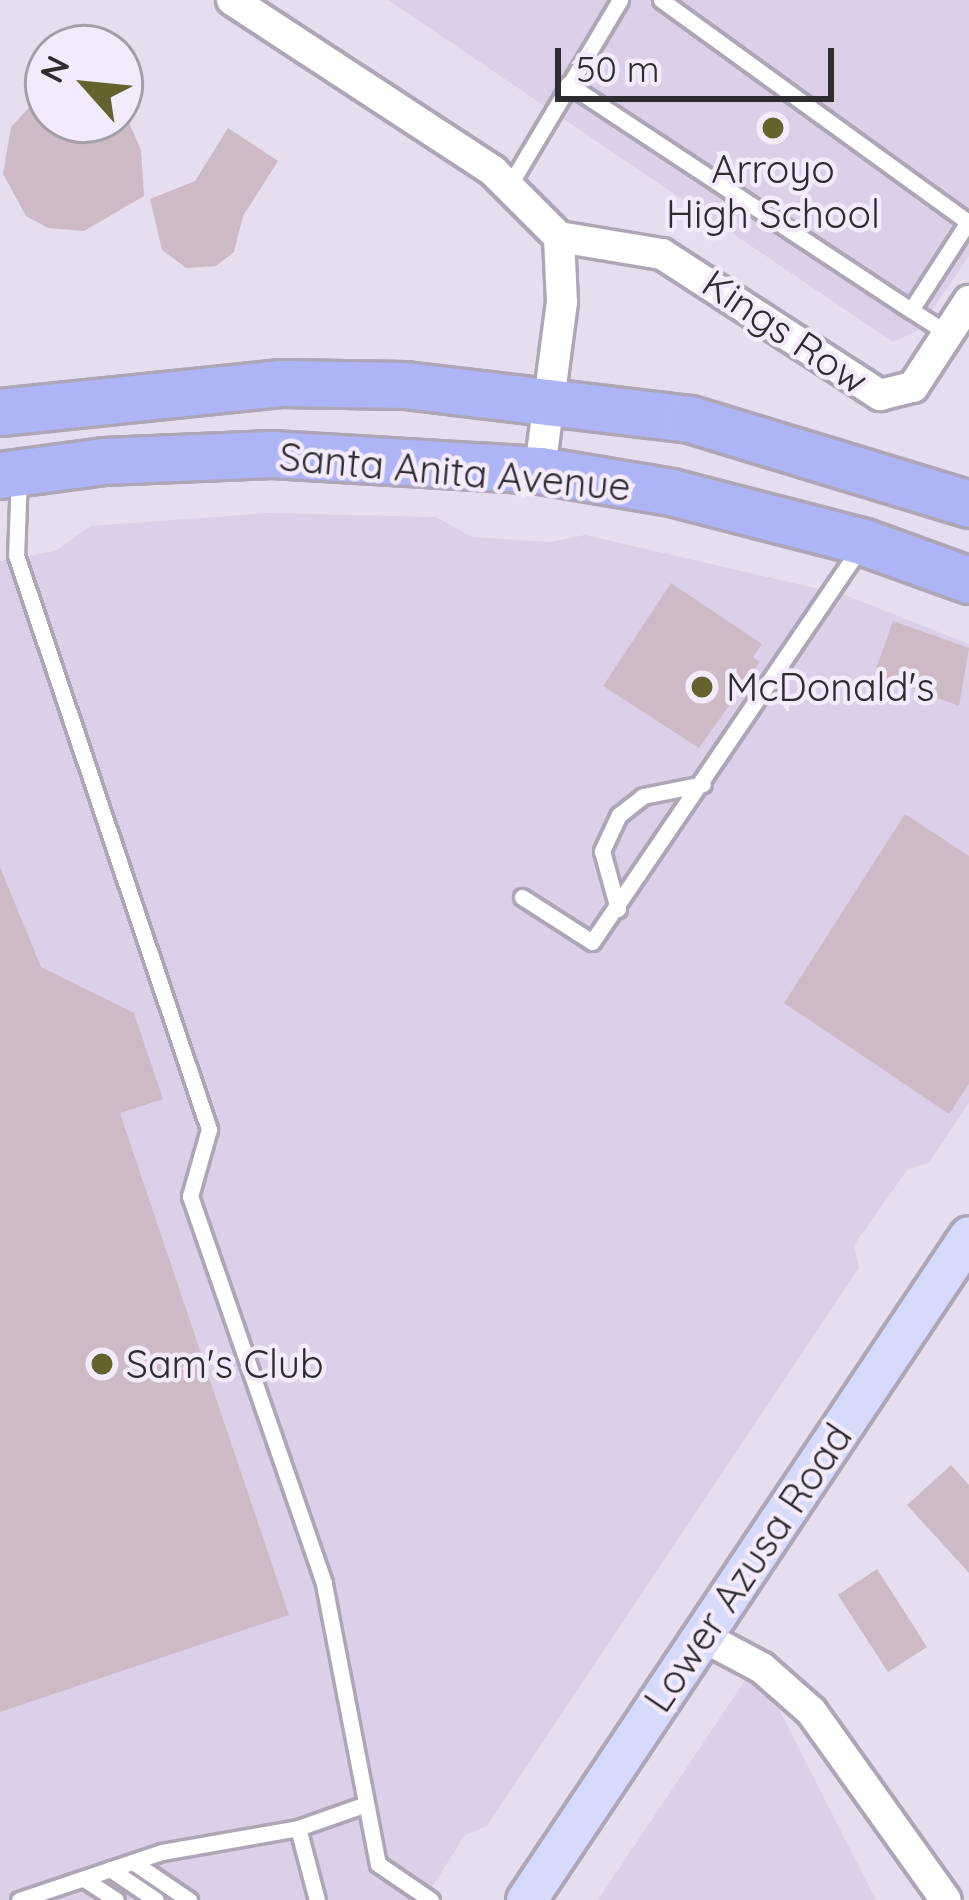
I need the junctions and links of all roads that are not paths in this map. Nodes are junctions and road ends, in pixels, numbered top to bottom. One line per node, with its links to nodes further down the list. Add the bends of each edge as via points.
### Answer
1 (232, 0): 5 (street)
2 (620, 0): 4 (lane)
3 (661, 0): 6 (lane)
4 (568, 84): 5 (lane); 9 (lane)
5 (509, 186): 7 (street)
6 (969, 222): 9 (lane)
7 (559, 236): 10 (street, Kings Row, via 662,254 880,395 913,387); 12 (street, via 562,302)
8 (969, 301): 10 (street, Kings Row)
9 (911, 310): 10 (lane)
10 (947, 333)
11 (206, 390): 12 (main road, Santa Anita Avenue, via 405,385); 13 (main road, Santa Anita Avenue); 15 (main road, via 168,415 60,436)
12 (551, 399): 14 (street); 16 (main road, Santa Anita Avenue, via 690,419)
13 (0, 412)
14 (540, 470): 15 (main road, Santa Anita Avenue, via 272,454); 17 (main road, Santa Anita Avenue, via 670,492)
15 (10, 474): 24 (lane, via 16,555 208,1129 190,1196 324,1584)
16 (969, 504)
17 (864, 542): 18 (main road, Santa Anita Avenue); 19 (lane)
18 (969, 580)
19 (703, 784): 21 (lane); 21 (lane, via 643,796 619,815 602,851)
20 (523, 897): 21 (lane, via 592,942)
21 (618, 909)
22 (969, 1236): 23 (main road, Lower Azusa Road)
23 (702, 1636): 36 (main road, Lower Azusa Road); 37 (street, via 762,1668 811,1711)
24 (366, 1804): 25 (lane); 35 (lane, via 378,1864)
25 (298, 1828): 26 (lane); 34 (lane)
26 (133, 1862): 27 (lane); 33 (lane)
27 (110, 1869): 28 (lane); 32 (lane)
28 (83, 1879): 29 (lane); 31 (lane)
29 (52, 1896): 30 (lane)
30 (20, 1900)
31 (116, 1900)
32 (156, 1900)
33 (189, 1900)
34 (317, 1900)
35 (431, 1900)
36 (526, 1900)
37 (946, 1900)

